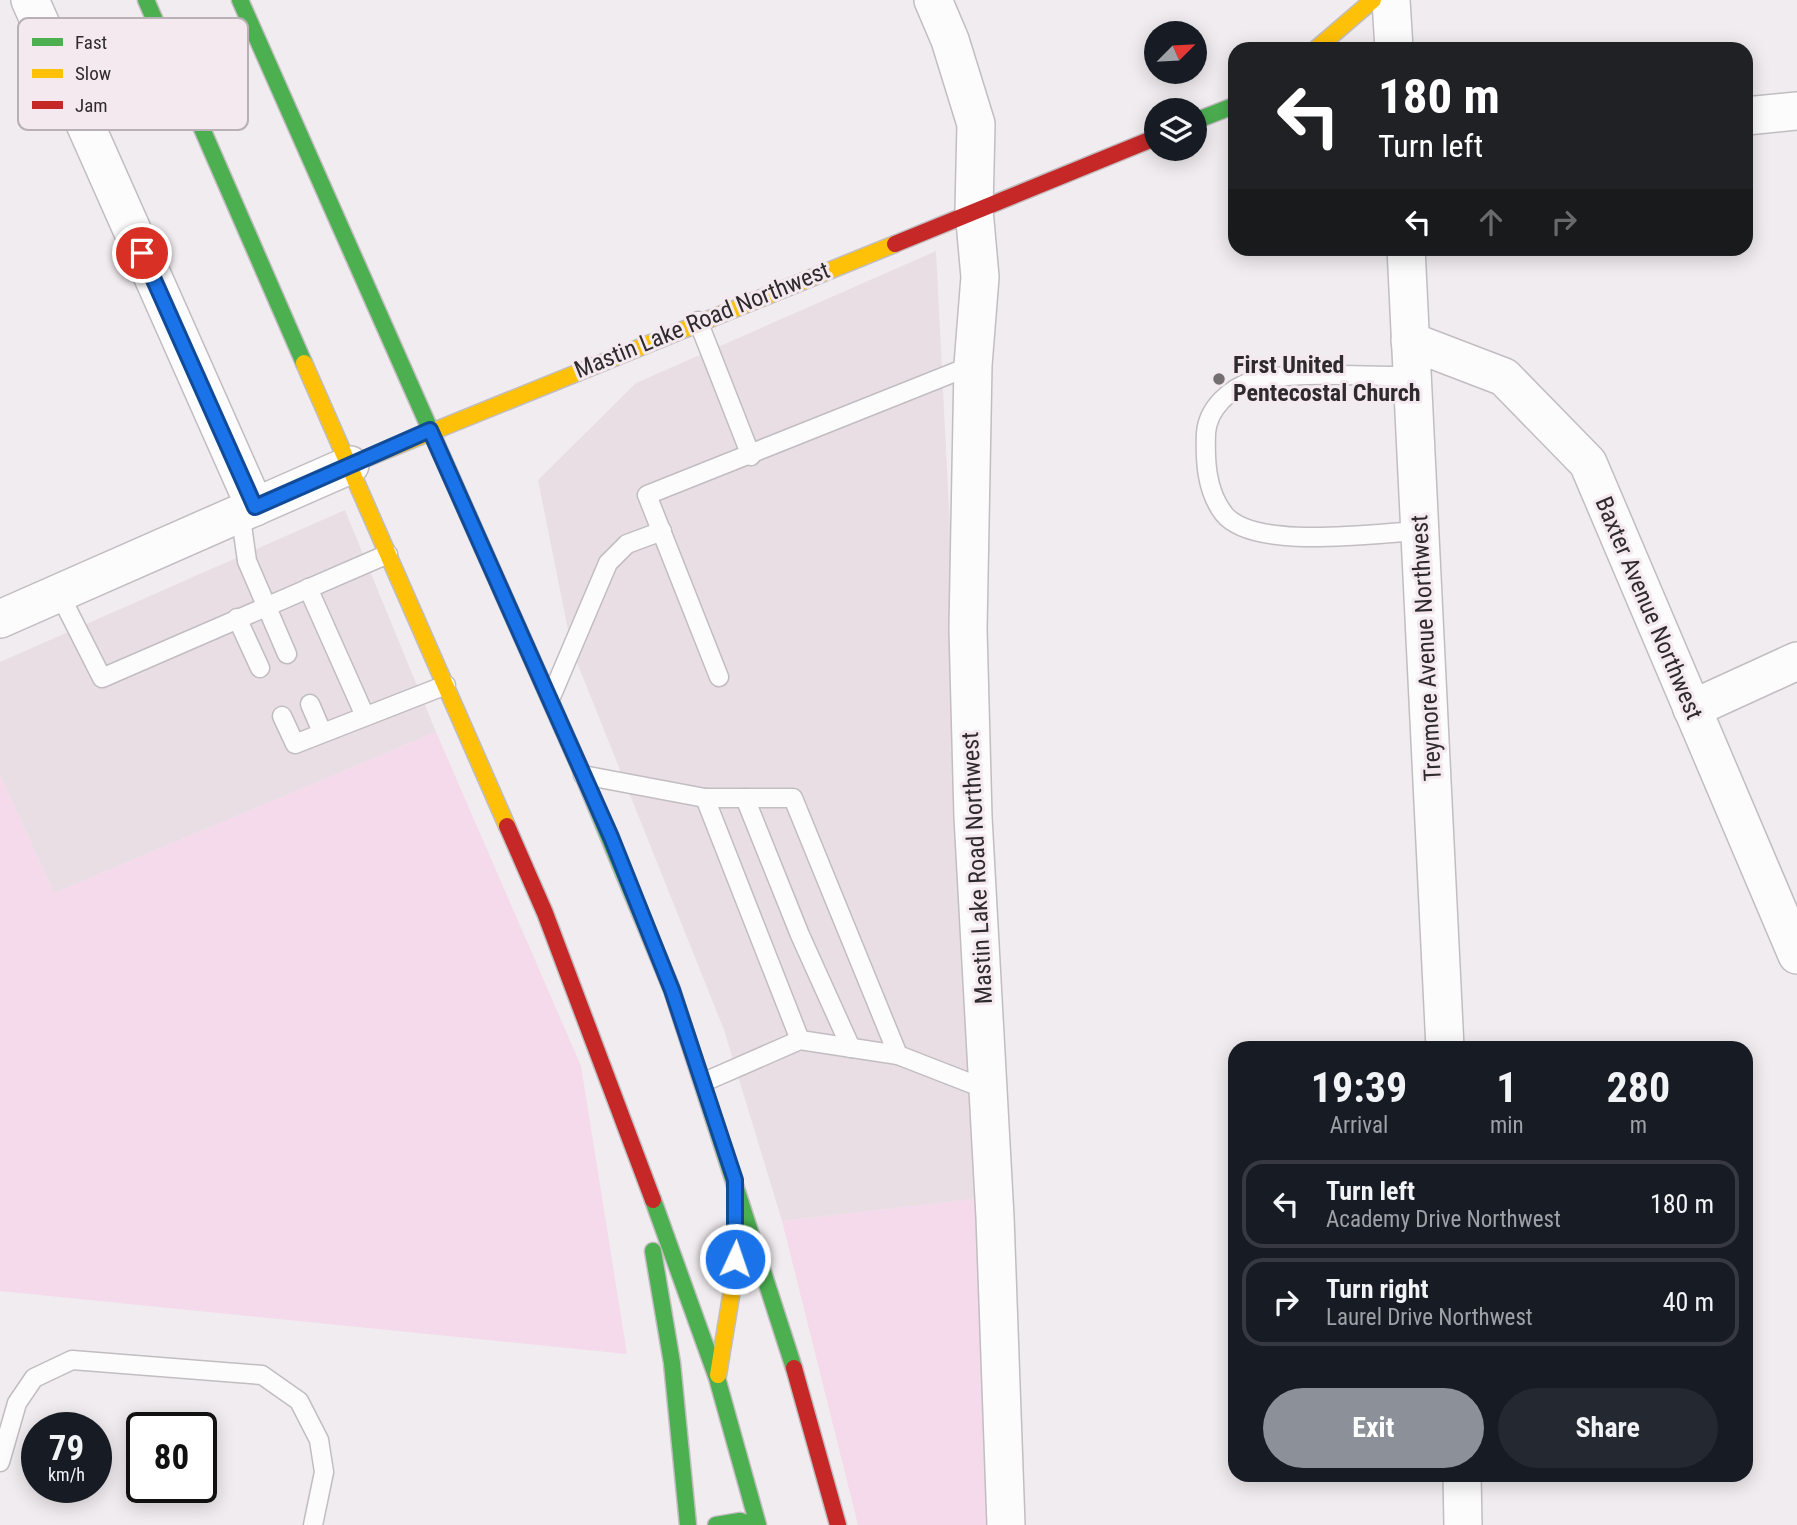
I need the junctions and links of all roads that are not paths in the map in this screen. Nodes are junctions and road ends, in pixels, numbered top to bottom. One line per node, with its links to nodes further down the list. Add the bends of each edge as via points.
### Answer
1 (30, 0): 7 (street)
2 (146, 0): 8 (main road)
3 (240, 0): 10 (main road)
4 (933, 0): 20 (street, via 976,124)
5 (1373, 0): 11 (main road)
6 (1391, 0): 12 (street)
7 (38, 18)
8 (154, 18)
9 (248, 18): 26 (main road)
10 (248, 18)
11 (1324, 42)
12 (1394, 42)
13 (1228, 108): 15 (main road)
14 (1797, 111): 16 (street)
15 (1207, 116)
16 (1753, 116)
17 (85, 130): 29 (street)
18 (203, 130): 28 (main road)
19 (1144, 142): 20 (main road, Mastin Lake Road Northwest)
20 (974, 210): 22 (main road, Mastin Lake Road Northwest); 24 (street, Mastin Lake Road Northwest, via 980,277)
21 (1405, 256): 23 (street, Treymore Avenue Northwest)
22 (698, 321): 26 (main road, Mastin Lake Road Northwest); 27 (lane)
23 (1410, 341): 25 (street, Treymore Avenue Northwest); 45 (street, Baxter Avenue Northwest, via 1504,377 1588,463)
24 (973, 365): 27 (lane); 58 (street, Mastin Lake Road Northwest, via 968,629)
25 (1412, 376): 31 (street, Treymore Avenue Northwest); 31 (lane, via 1282,377 1251,382 1218,401 1207,426 1205,455 1211,492 1218,504 1226,516 1249,529 1278,538)
26 (430, 430): 28 (main road, Mastin Lake Road Northwest); 43 (main road)
27 (751, 456): 30 (lane, via 647,495)
28 (349, 465): 29 (street); 32 (main road)
29 (247, 509): 34 (street); 35 (lane, via 247,561)
30 (662, 531): 41 (lane); 43 (lane, via 627,544 608,563)
31 (1420, 531): 54 (street, Treymore Avenue Northwest)
32 (388, 554): 33 (lane); 42 (main road)
33 (308, 588): 35 (lane); 47 (lane)
34 (59, 593): 36 (lane, via 102,678); 37 (street)
35 (265, 607): 36 (lane); 38 (lane)
36 (237, 618): 40 (lane)
37 (0, 619)
38 (287, 654)
39 (1797, 661): 45 (street)
40 (260, 668)
41 (719, 677)
42 (446, 685): 47 (lane); 59 (main road, via 545,913)
43 (550, 700): 49 (main road)
44 (310, 704): 48 (lane)
45 (1692, 709): 52 (street, Baxter Avenue Northwest)
46 (282, 716): 48 (lane, via 295,744)
47 (365, 716): 48 (lane)
48 (322, 733)
49 (583, 775): 50 (lane); 57 (main road, via 672,990)
50 (705, 798): 51 (lane); 53 (lane)
51 (745, 798): 55 (lane); 56 (lane, via 793,799)
52 (1797, 956)
53 (800, 1040): 55 (lane); 57 (lane)
54 (1446, 1041)
55 (851, 1048): 56 (lane)
56 (898, 1055): 58 (lane)
57 (704, 1082): 60 (main road)
58 (988, 1090): 71 (street, Mastin Lake Road Northwest)
59 (618, 1103): 61 (main road); 67 (main road, via 652,1242 672,1363)
60 (735, 1180): 61 (main road, via 733,1284); 70 (main road, via 813,1427)
61 (717, 1378): 62 (main road); 69 (main road)
62 (709, 1417)
63 (0, 1462): 66 (lane, via 17,1403 34,1378 72,1360 262,1376 299,1401 319,1440 324,1472)
64 (699, 1469): 67 (main road)
65 (1462, 1482): 72 (street)
66 (313, 1525)
67 (690, 1525)
68 (716, 1525): 69 (main road, via 740,1521)
69 (755, 1525)
70 (838, 1525)
71 (1006, 1525)
72 (1463, 1525)

